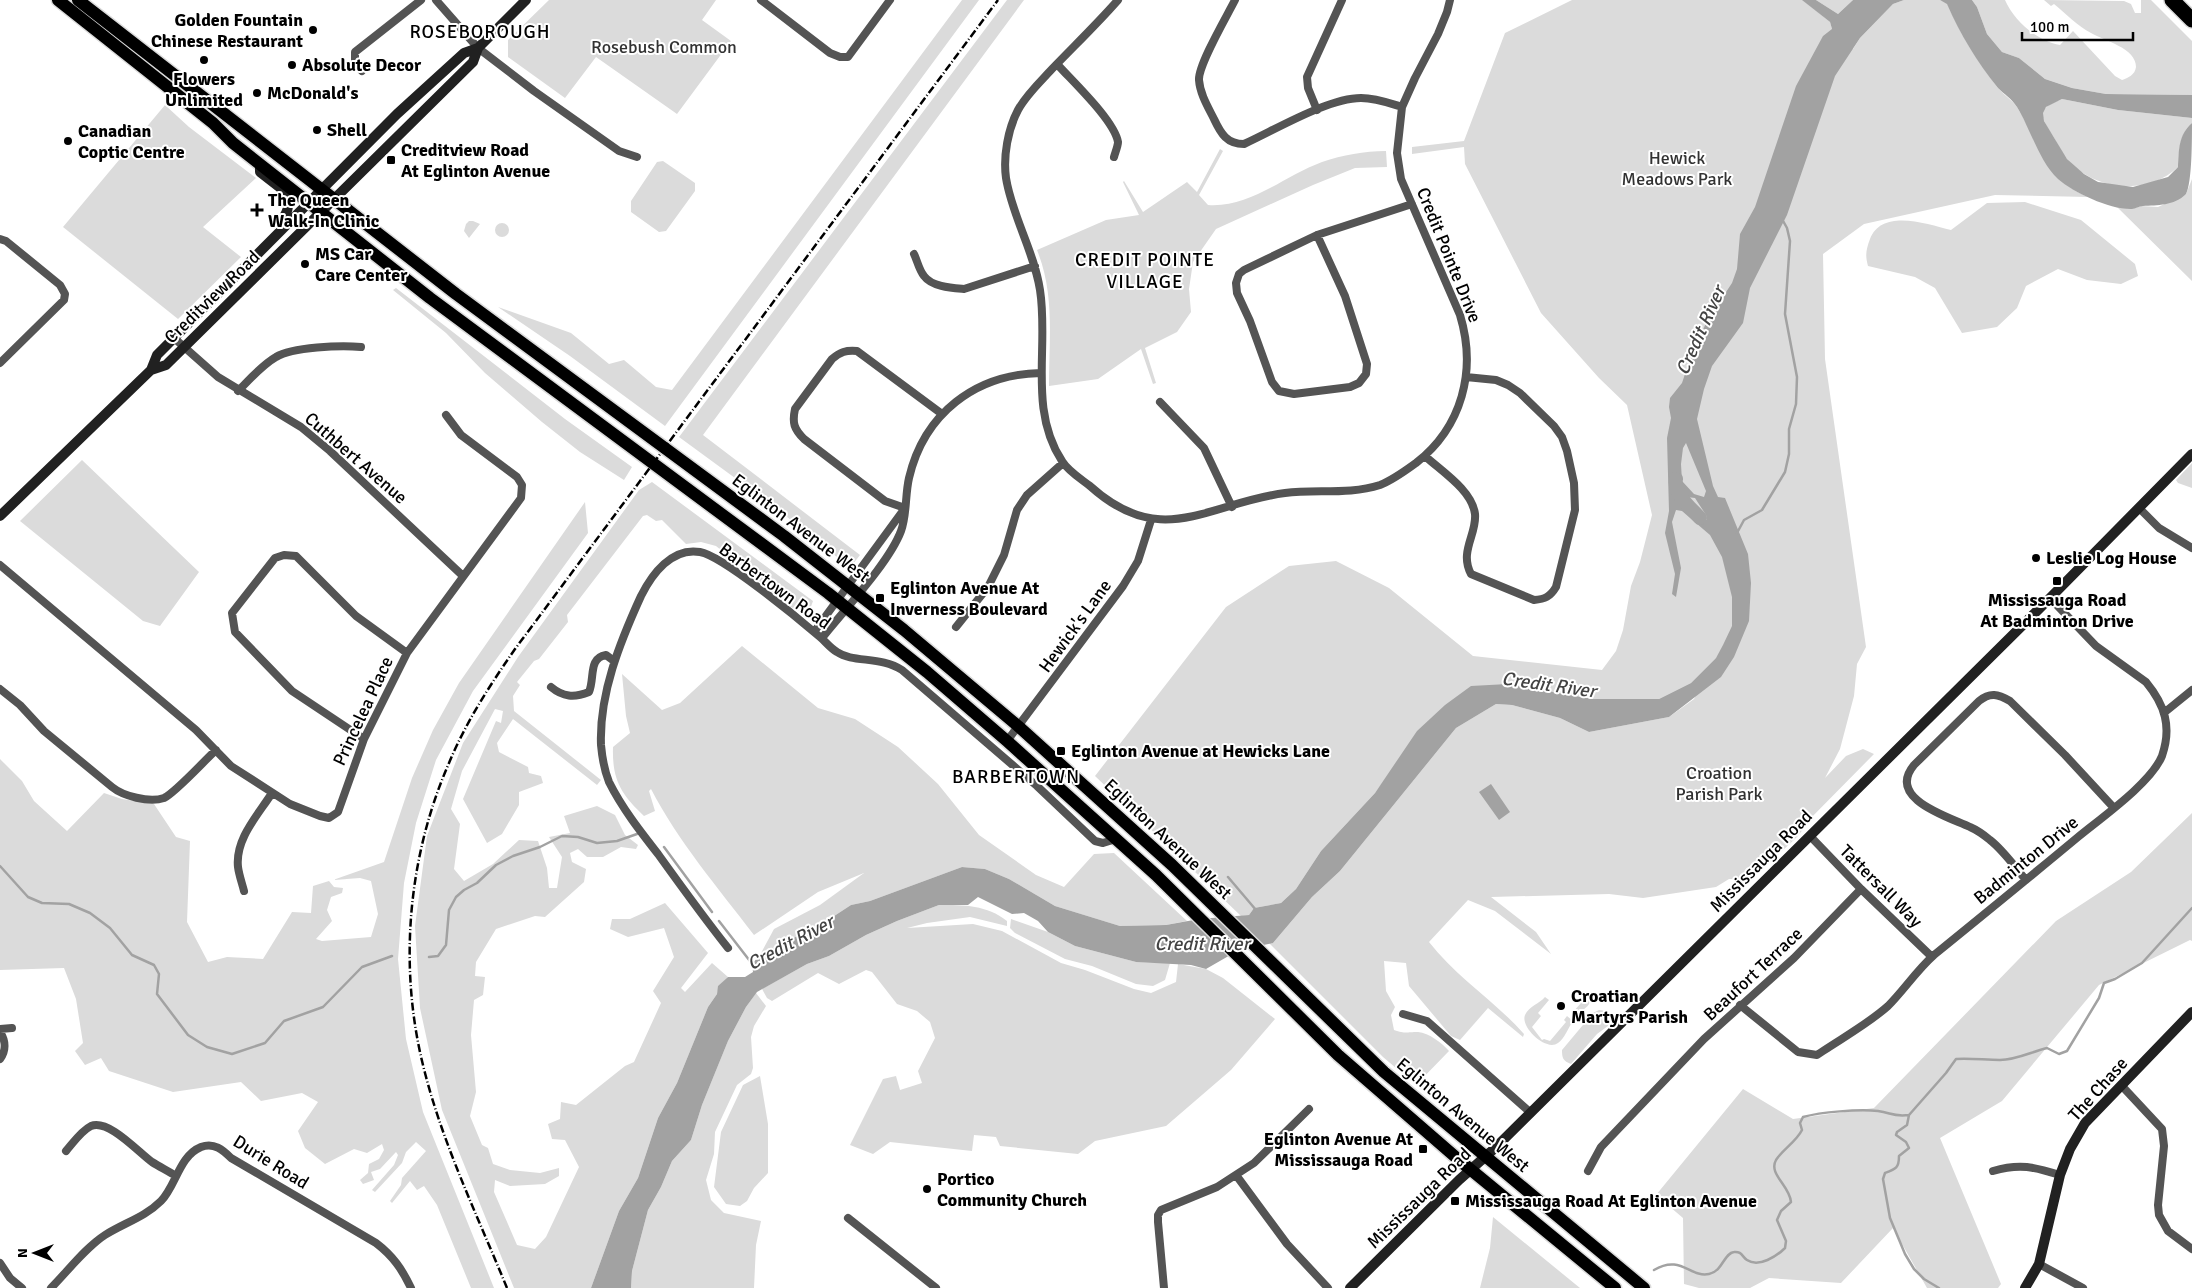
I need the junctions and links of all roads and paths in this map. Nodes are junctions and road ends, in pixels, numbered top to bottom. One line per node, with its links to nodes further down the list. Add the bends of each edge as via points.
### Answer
1 (58, 0): 21 (main road, Eglinton Avenue West)
2 (78, 0): 22 (main road, Eglinton Avenue West)
3 (422, 0): 16 (street, via 356,52 355,63)
4 (436, 0): 14 (street)
5 (526, 0): 14 (main road, Creditview Road)
6 (890, 0): 12 (street, via 848,57 830,53)
7 (1118, 0): 15 (street, Credit Pointe Drive)
8 (1235, 0): 18 (street, via 1199,72 1201,91 1219,131 1227,140 1244,144)
9 (1342, 0): 18 (street, via 1307,77)
10 (1450, 0): 17 (street, Credit Pointe Drive, via 1438,34)
11 (2172, 0): 13 (highway)
12 (765, 1)
13 (2192, 20)
14 (478, 48): 19 (street, via 619,151); 22 (main road, Creditview Road, via 464,53 416,96); 23 (main road, Creditview Road, via 473,62)
15 (1057, 64): 20 (street, via 1110,126 1118,143); 31 (street, Credit Pointe Drive, via 1018,110 1006,153 1010,194)
16 (362, 71)
17 (1402, 107): 18 (street, via 1378,99 1361,98); 25 (street, Credit Pointe Drive, via 1397,153 1401,179)
18 (1316, 110)
19 (638, 157)
20 (1114, 158)
21 (260, 164): 24 (main road, Eglinton Avenue West); 30 (main road, via 260,172 287,193 288,208 283,218 259,243)
22 (321, 190): 23 (main road, Eglinton Avenue West); 24 (main road, Creditview Road)
23 (334, 200): 26 (main road, Creditview Road); 54 (main road, Eglinton Avenue West)
24 (308, 202): 26 (main road, Eglinton Avenue West); 30 (main road, Creditview Road)
25 (1412, 204): 27 (street); 38 (street, Credit Pointe Drive, via 1460,315 1466,346)
26 (321, 213): 33 (main road, Creditview Road); 56 (main road, Eglinton Avenue West)
27 (1317, 235): 27 (street, via 1244,270 1236,283 1272,382 1279,392 1294,394 1350,387 1359,383 1366,374 1367,364 1345,296)
28 (0, 239): 35 (street, via 60,285 64,300)
29 (914, 254): 31 (street, via 924,277 952,288 964,288)
30 (254, 256): 32 (main road, Creditview Road)
31 (1035, 266): 37 (street, Credit Pointe Drive, via 1043,313)
32 (174, 338): 33 (street, Cuthbert Avenue); 36 (main road, Creditview Road, via 157,355)
33 (183, 347): 36 (main road, Creditview Road, via 166,365); 39 (street, Cuthbert Avenue)
34 (361, 347): 39 (street, via 285,352 269,361)
35 (0, 363)
36 (151, 370): 49 (main road, Creditview Road)
37 (1041, 373): 41 (street, via 1018,375 976,388); 45 (street, Credit Pointe Drive, via 1043,407)
38 (1466, 377): 44 (street, Credit Pointe Drive, via 1452,423); 44 (street, via 1496,380 1508,385 1520,393 1562,437 1574,483 1575,510 1556,587 1550,596 1534,600 1471,574 1466,566 1475,514 1471,502 1465,492)
39 (238, 391): 53 (street, Cuthbert Avenue, via 301,427)
40 (1160, 402): 46 (street, via 1204,448)
41 (942, 414): 47 (street, via 916,459 909,478); 47 (street, via 857,352 848,350 832,359 795,410 795,430 804,439 885,501)
42 (446, 415): 53 (street, Princelea Place, via 461,435 517,477 522,485 521,498)
43 (2192, 454): 48 (main road, Mississauga Road)
44 (1425, 456): 46 (street, Credit Pointe Drive, via 1381,484 1342,492 1285,493)
45 (1063, 463): 50 (street, Credit Pointe Drive, via 1101,497); 57 (street, via 1022,503 1004,555 988,587)
46 (1232, 506): 50 (street, Credit Pointe Drive, via 1200,516)
47 (905, 508): 54 (street); 54 (street, via 901,531 893,545)
48 (2139, 508): 51 (street, via 2159,528); 55 (main road, Mississauga Road)
49 (0, 516)
50 (1151, 520): 66 (street, Hewick's Lane, via 1138,561 1123,586)
51 (2192, 548)
52 (0, 565): 69 (street, Princelea Place)
53 (463, 576): 60 (street, Princelea Place)
54 (853, 590): 56 (street); 56 (street); 66 (main road, Eglinton Avenue West)
55 (2050, 598): 65 (street, via 2096,646 2146,682); 72 (main road, Mississauga Road)
56 (842, 604): 58 (street); 59 (street); 68 (main road, Eglinton Avenue West)
57 (956, 627)
58 (814, 632): 59 (street, Barbertown Road); 61 (street, Barbertown Road, via 719,559 701,552 685,552 667,561 645,588)
59 (822, 638): 73 (street, Barbertown Road, via 839,654 884,662 902,670 1037,786 1096,842)
60 (407, 653): 67 (street, Princelea Place); 67 (street, via 356,616 296,556 275,558 232,613 235,632 292,691)
61 (614, 661): 62 (street, via 606,655 596,659 588,692 570,697); 77 (street, Barbertown Road, via 603,712 601,746 608,780 628,814)
62 (551, 687)
63 (0, 689): 69 (street, via 44,731 123,794 147,799 164,798)
64 (2192, 690): 65 (street)
65 (2165, 712): 71 (street, Badminton Drive, via 2166,739 2161,756 2146,779)
66 (1018, 726): 68 (street, Hewick's Lane); 89 (main road, Eglinton Avenue West, via 1172,865 1384,1072)
67 (364, 739): 70 (street, Princelea Place, via 342,803 334,816 320,816)
68 (1007, 741): 73 (main road, Eglinton Avenue West)
69 (216, 750): 70 (street, Princelea Place, via 232,766)
70 (272, 793): 76 (street, via 240,848 238,867)
71 (2114, 808): 74 (street, Badminton Drive); 74 (street, via 2010,701 1993,694 1978,701 1908,772 1907,786 1921,803 1936,813 1972,828 1992,841)
72 (1810, 836): 75 (street, Tattersall Way); 87 (main road, Mississauga Road)
73 (1116, 839): 90 (main road, Eglinton Avenue West, via 1338,1055)
74 (2026, 880): 78 (street, Badminton Drive)
75 (1861, 889): 78 (street, Tattersall Way); 79 (street, Beaufort Terrace, via 1794,958)
76 (244, 891)
77 (728, 948)
78 (1932, 958): 79 (street, Badminton Drive, via 1886,1008 1817,1054 1798,1052)
79 (1740, 1005): 91 (street, Beaufort Terrace, via 1601,1147)
80 (2192, 1012): 85 (main road, The Chase)
81 (1403, 1014): 87 (street, via 1427,1021)
82 (12, 1028): 83 (street)
83 (0, 1030): 84 (street, via 4,1054)
84 (0, 1060)
85 (2121, 1085): 94 (main road, The Chase, via 2085,1123); 97 (street, via 2162,1129 2164,1146 2158,1215 2168,1232)
86 (1309, 1109): 93 (street, via 1254,1163)
87 (1531, 1113): 89 (main road, Mississauga Road)
88 (66, 1151): 95 (street, via 83,1132 92,1126 102,1125)
89 (1485, 1157): 90 (main road, Mississauga Road); 108 (main road, Eglinton Avenue West)
90 (1471, 1169): 106 (main road, Mississauga Road); 107 (main road, Eglinton Avenue West)
91 (1588, 1171)
92 (1993, 1171): 94 (street, via 2010,1166 2033,1166)
93 (1236, 1175): 104 (street, via 1161,1210 1158,1215); 105 (street, via 1288,1244)
94 (2060, 1175): 99 (main road, The Chase)
95 (176, 1176): 101 (street, Durie Road, via 162,1200 152,1209 104,1235); 102 (street, Durie Road, via 201,1147 211,1145 221,1149 231,1158 376,1243 399,1264)
96 (848, 1218): 103 (street)
97 (2192, 1249)
98 (0, 1263): 100 (street)
99 (2039, 1264): 109 (main road, The Chase); 110 (street)
100 (22, 1288)
101 (51, 1288)
102 (411, 1288)
103 (936, 1288)
104 (1164, 1288)
105 (1328, 1288)
106 (1350, 1288)
107 (1616, 1288)
108 (1644, 1288)
109 (2025, 1288)
110 (2083, 1288)

